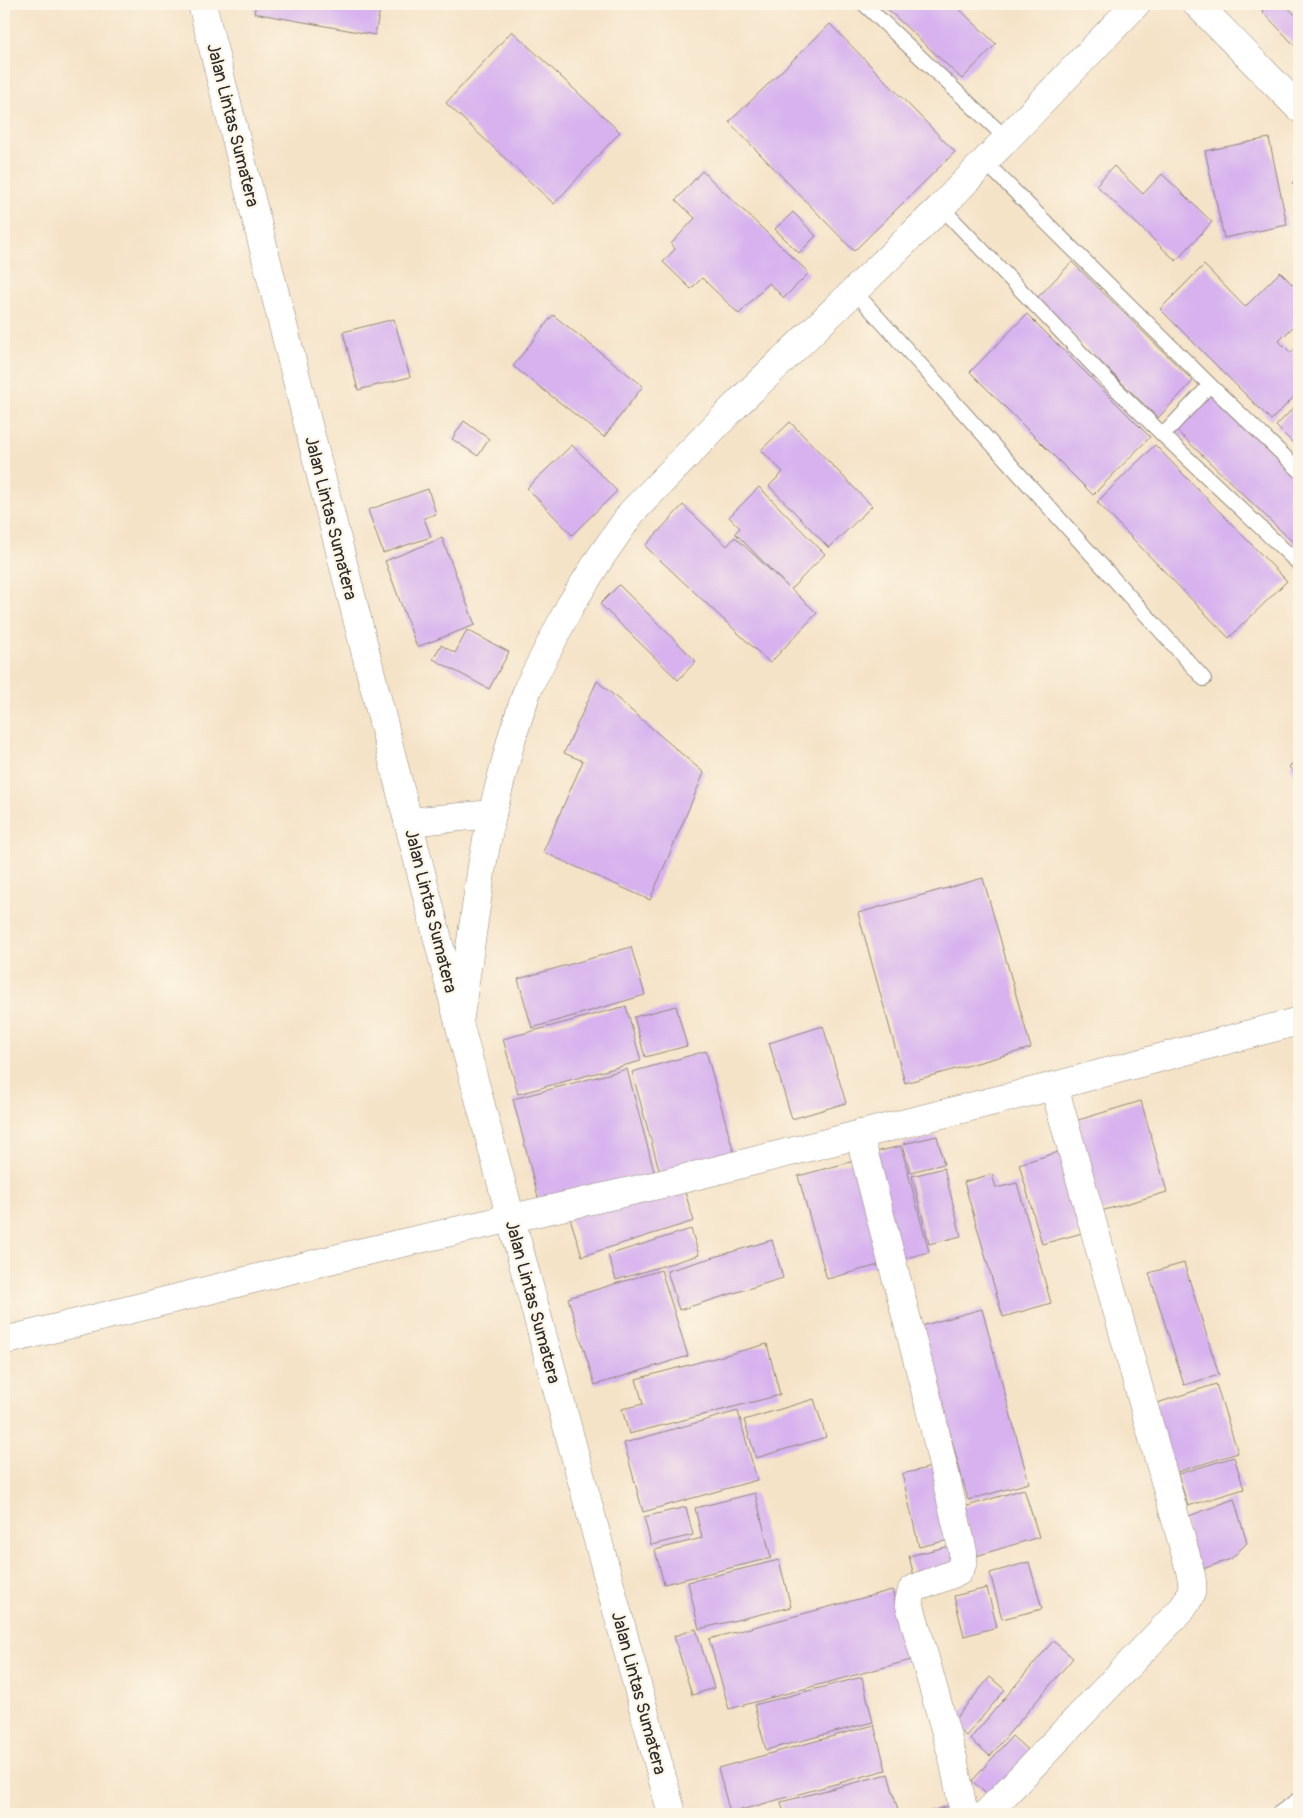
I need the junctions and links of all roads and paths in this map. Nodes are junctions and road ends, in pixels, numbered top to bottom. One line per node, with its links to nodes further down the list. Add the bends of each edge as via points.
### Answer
1 (202, 4): 16 (main road, Jalan Lintas Sumatera)
2 (864, 4): 6 (lane)
3 (1136, 4): 6 (main road)
4 (1197, 4): 5 (main road)
5 (1299, 108)
6 (1007, 139): 7 (main road)
7 (985, 162): 8 (main road); 10 (lane)
8 (941, 207): 9 (main road); 11 (lane)
9 (854, 290): 14 (lane); 15 (main road, via 632,512 600,558 570,606 528,688)
10 (1210, 386): 11 (lane); 12 (lane)
11 (1163, 436): 13 (lane)
12 (1299, 470)
13 (1299, 564)
14 (1204, 679)
15 (492, 814): 16 (main road); 18 (main road)
16 (408, 822): 18 (main road, Jalan Lintas Sumatera)
17 (1299, 1021): 19 (main road)
18 (459, 1023): 21 (main road, Jalan Lintas Sumatera)
19 (1054, 1086): 20 (main road); 26 (main road, via 1193,1587 1190,1599 1182,1609)
20 (859, 1134): 21 (main road); 25 (main road, via 930,1404 963,1552 958,1572 918,1586 912,1590 910,1602 953,1758)
21 (510, 1219): 22 (main road, via 354,1254); 24 (main road, Jalan Lintas Sumatera)
22 (4, 1341)
23 (1299, 1799): 27 (lane)
24 (672, 1814)
25 (964, 1814)
26 (986, 1814)
27 (1278, 1814)

